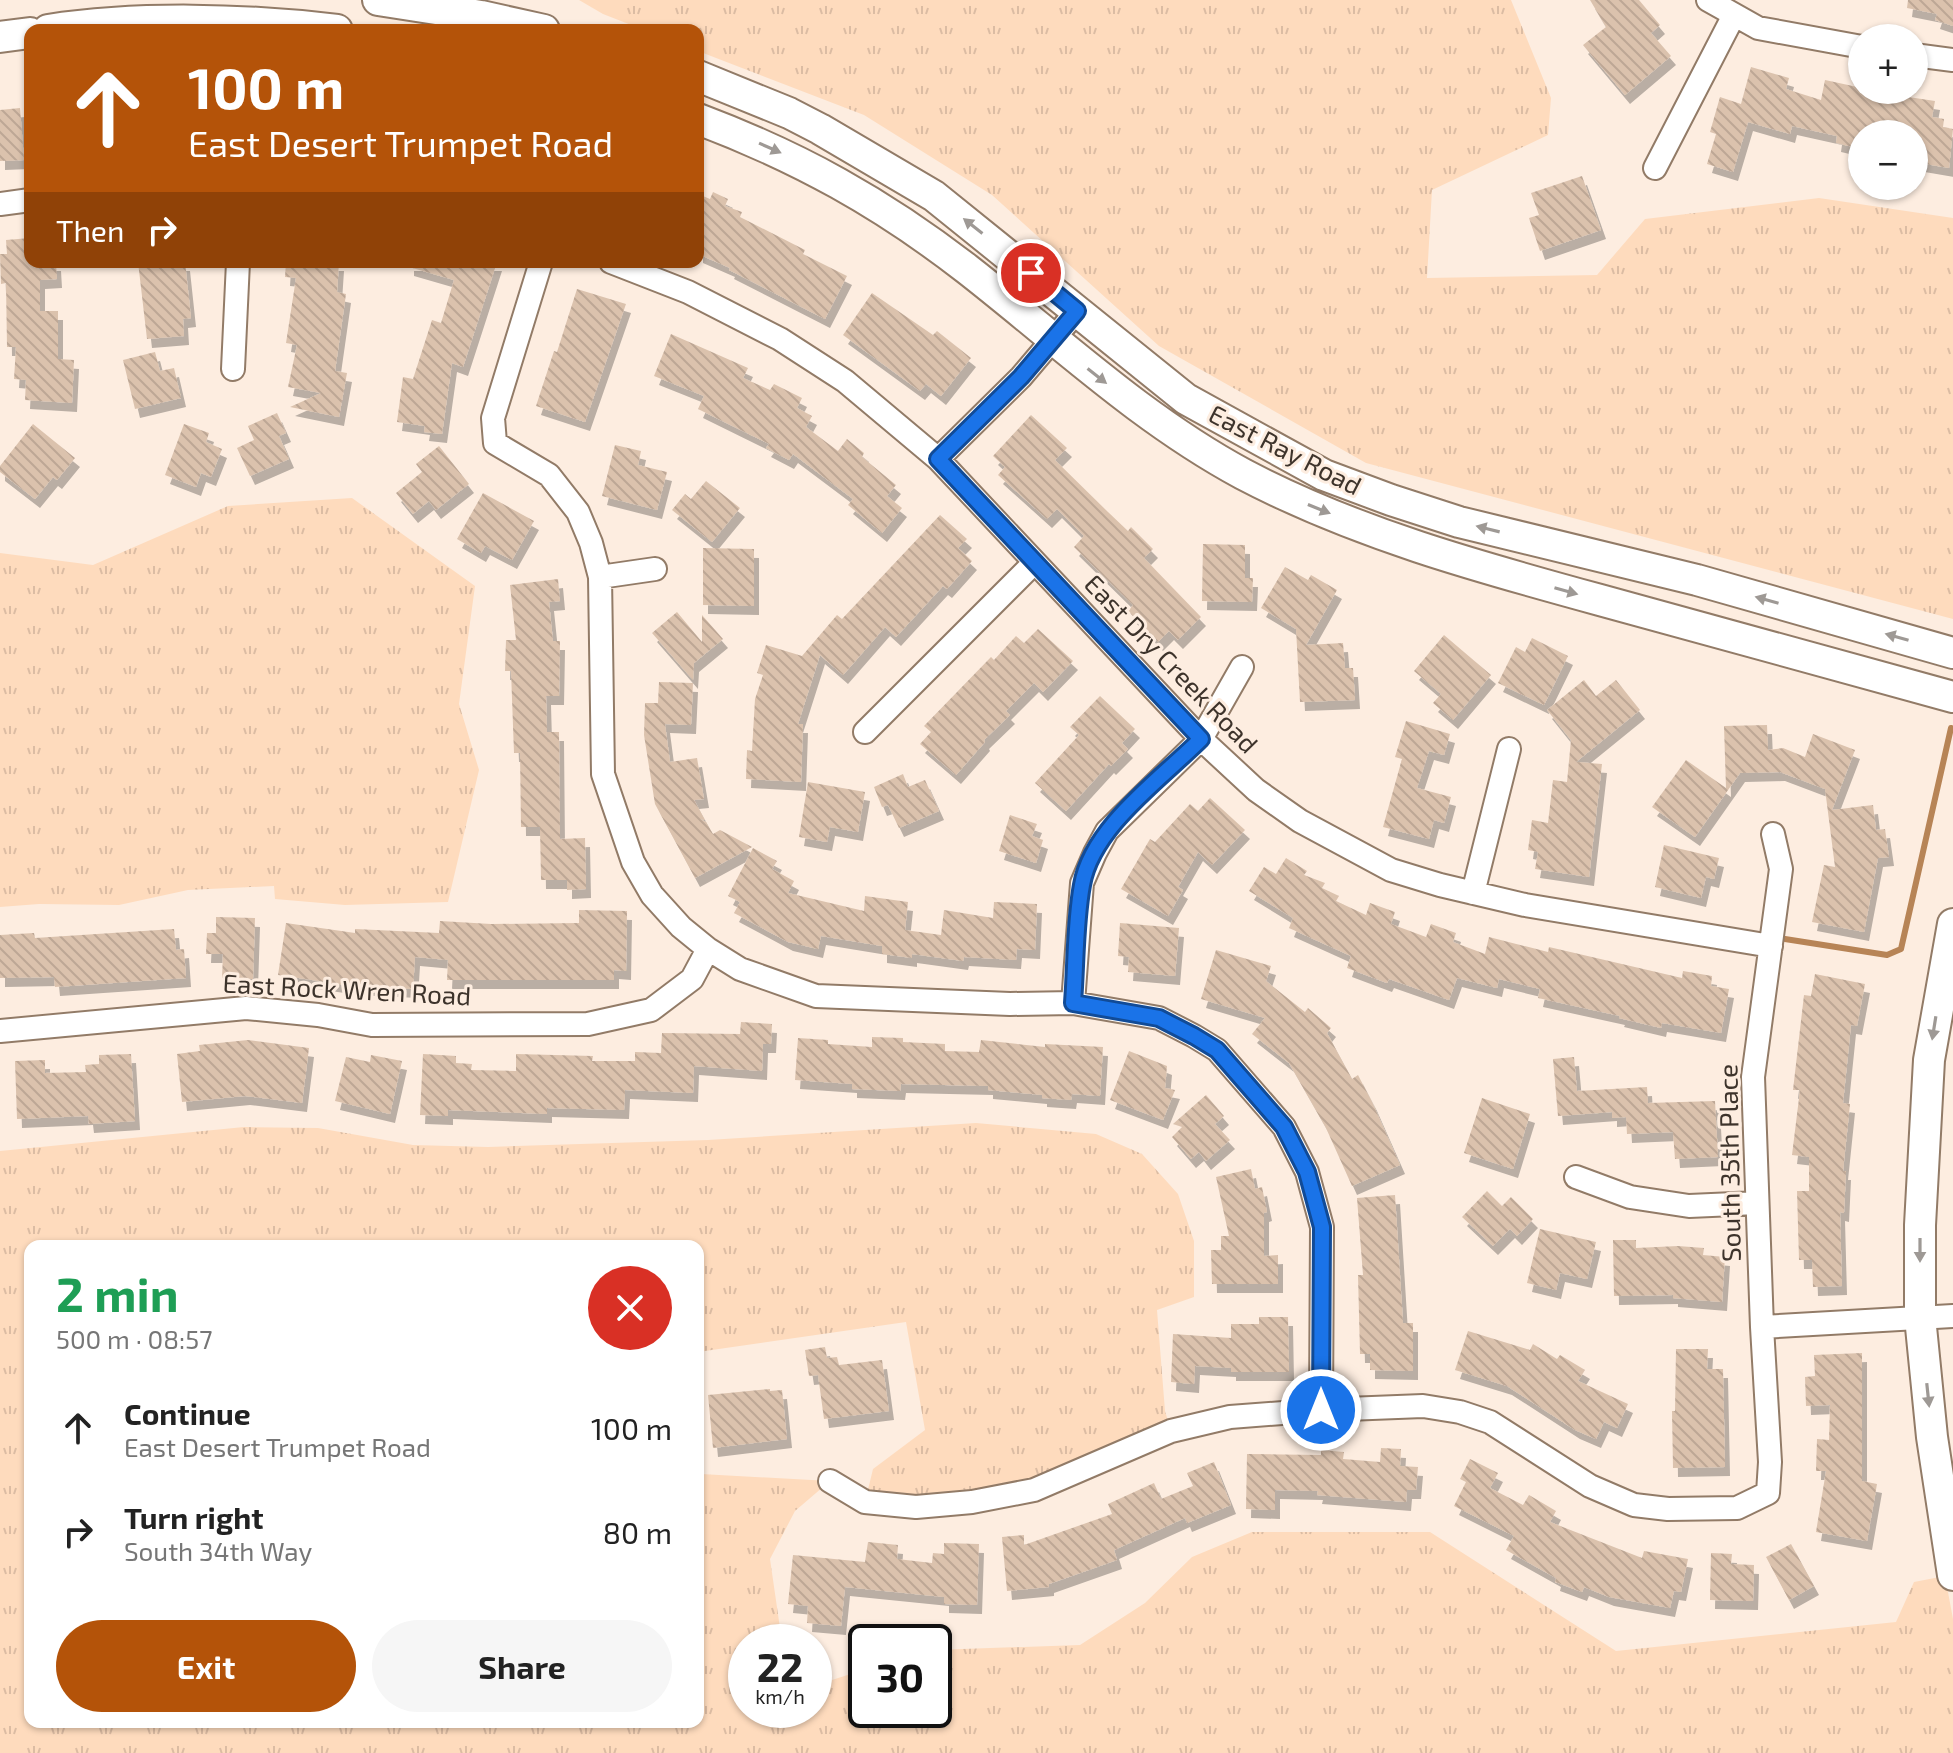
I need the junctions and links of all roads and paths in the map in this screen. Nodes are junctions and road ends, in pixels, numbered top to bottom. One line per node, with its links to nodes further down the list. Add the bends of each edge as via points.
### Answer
1 (378, 0): 3 (main road)
2 (1708, 0): 4 (street)
3 (481, 15): 7 (main road)
4 (1734, 15): 10 (street, via 1758,28); 15 (street)
5 (135, 24): 6 (main road)
6 (270, 24)
7 (519, 24)
8 (24, 34): 9 (main road)
9 (0, 37)
10 (1848, 44)
11 (1928, 57): 12 (street)
12 (1953, 60)
13 (704, 78): 21 (main road, East Ray Road, one-way to 13, via 934,196 789,113)
14 (704, 122): 22 (main road, East Ray Road, one-way to 22, via 805,164 869,201 967,269)
15 (1655, 168)
16 (24, 201): 17 (street)
17 (0, 204)
18 (238, 268): 23 (street)
19 (539, 268): 27 (street, via 493,418 495,443 549,475 578,512)
20 (626, 268): 24 (street, East Dry Creek Road, via 688,292 780,339 845,381)
21 (1077, 311): 22 (street); 28 (main road, East Ray Road, one-way to 21, via 1697,580 1459,522 1324,475 1186,399)
22 (1053, 340): 24 (street); 30 (main road, East Ray Road, one-way to 30, via 1172,432 1317,509 1456,559)
23 (233, 369)
24 (938, 459): 25 (street, East Dry Creek Road)
25 (1034, 563): 31 (street); 32 (street, East Dry Creek Road)
26 (655, 569): 27 (street)
27 (600, 577): 38 (street, via 603,774 633,862 652,895)
28 (1953, 653)
29 (1242, 667): 32 (street)
30 (1953, 697)
31 (865, 732)
32 (1201, 739): 35 (street, East Dry Creek Road, via 1256,790 1300,821 1391,870); 39 (street, via 1107,831 1095,853 1082,883)
33 (1509, 749): 35 (street)
34 (1773, 834): 37 (street, South 35th Place, via 1781,869)
35 (1473, 893): 37 (street, East Dry Creek Road)
36 (1953, 924): 44 (main road, one-way to 44, via 1929,1060)
37 (1771, 946): 42 (street, South 35th Place, via 1753,1077)
38 (708, 949): 39 (street, via 740,969 816,996); 40 (street, East Rock Wren Road, via 692,979 651,1010 588,1024 372,1025 246,1008)
39 (1073, 1003): 46 (street, via 1159,1018 1194,1036 1217,1050 1284,1127 1307,1172 1322,1227)
40 (0, 1031)
41 (1576, 1177): 42 (street, via 1630,1197 1689,1206)
42 (1757, 1203): 45 (street, South 35th Place)
43 (1953, 1316): 44 (street)
44 (1920, 1317): 45 (street); 48 (main road, one-way to 48)
45 (1762, 1327): 46 (street, South 35th Place, via 1768,1493 1737,1508 1634,1505 1590,1486 1490,1422 1460,1412 1423,1406)
46 (1321, 1410): 47 (street, via 1230,1417 1171,1431 1034,1490 972,1502 916,1507 865,1502)
47 (830, 1481)
48 (1953, 1575)

